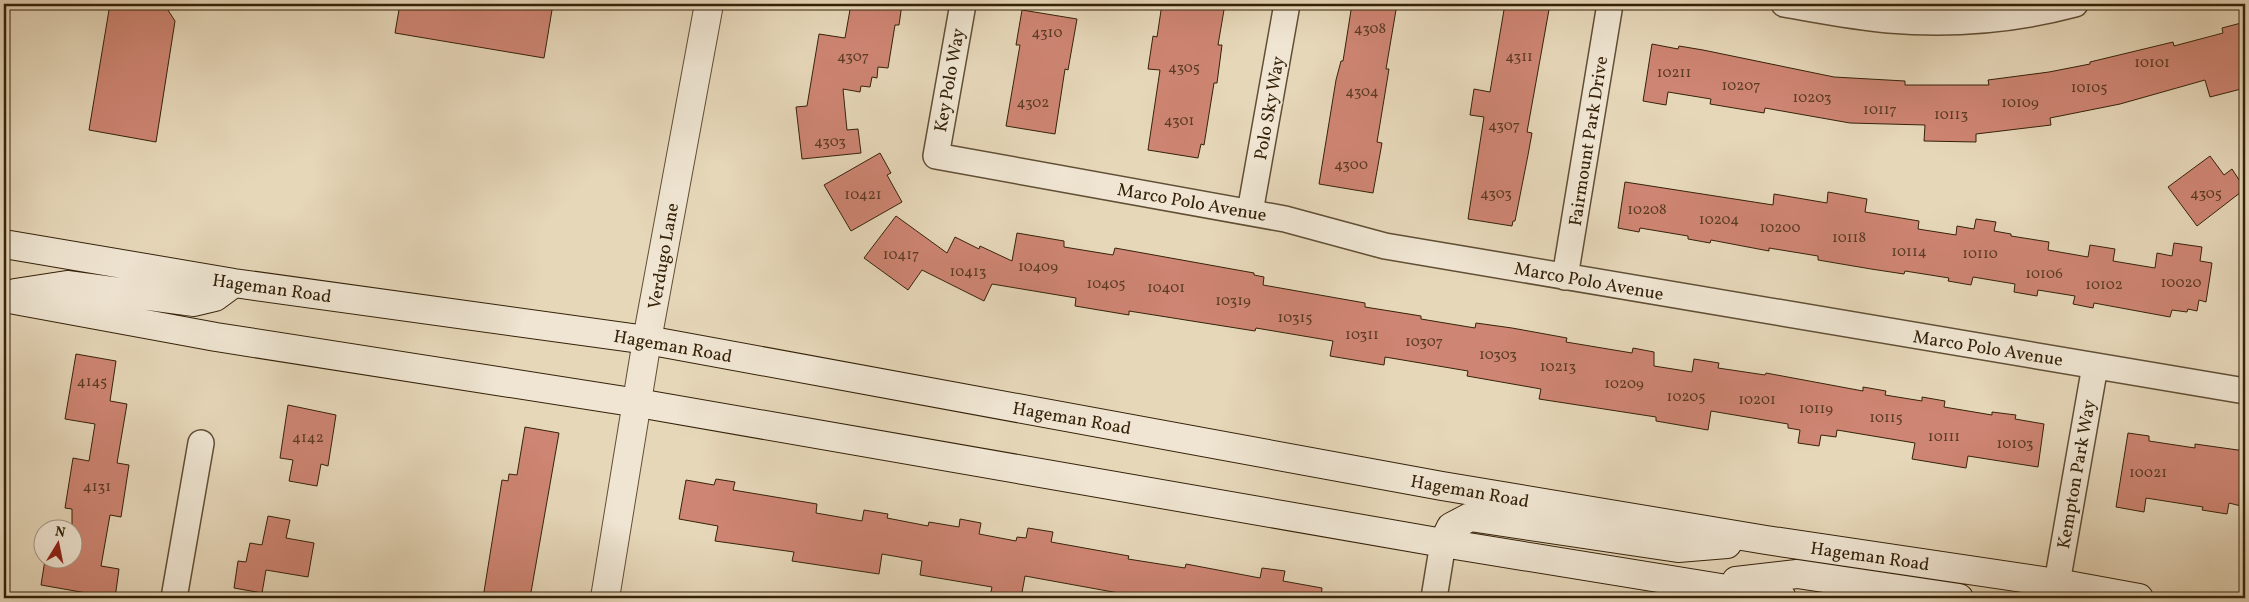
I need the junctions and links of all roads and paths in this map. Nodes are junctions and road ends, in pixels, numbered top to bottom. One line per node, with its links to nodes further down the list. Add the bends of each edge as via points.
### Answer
1 (709, 4): 15 (main road, Verdugo Lane)
2 (963, 4): 7 (street, Key Polo Way)
3 (1287, 4): 8 (street, Polo Sky Way)
4 (1610, 4): 12 (street, Fairmount Park Drive)
5 (1784, 4): 6 (street, via 1889,20 1942,22 1994,19)
6 (2075, 4)
7 (936, 156): 8 (street, Marco Polo Avenue)
8 (1250, 212): 12 (street, Marco Polo Avenue, via 1385,246)
9 (4, 244): 10 (main road, Hageman Road)
10 (40, 250): 11 (main road); 13 (main road, Hageman Road)
11 (4, 257)
12 (1565, 277): 16 (street, Marco Polo Avenue)
13 (234, 283): 14 (main road, via 216,297 194,302 67,285); 15 (main road, Hageman Road)
14 (4, 296): 18 (main road, via 216,336)
15 (647, 340): 18 (main road, Verdugo Lane); 20 (main road, Hageman Road, via 1433,484)
16 (2095, 366): 17 (street, Marco Polo Avenue); 23 (street, Kempton Park Way)
17 (2245, 391)
18 (638, 403): 21 (main road); 25 (main road, Verdugo Lane)
19 (201, 443): 24 (street)
20 (1766, 540): 21 (main road, via 1678,548 1470,517 1451,526); 23 (main road, Hageman Road)
21 (1443, 542): 22 (main road); 26 (street)
22 (1702, 584): 27 (main road); 28 (main road, via 1798,574)
23 (2047, 591): 29 (main road, Hageman Road)
24 (174, 598)
25 (605, 598)
26 (1434, 598)
27 (1782, 598)
28 (1959, 598)
29 (2139, 598)

